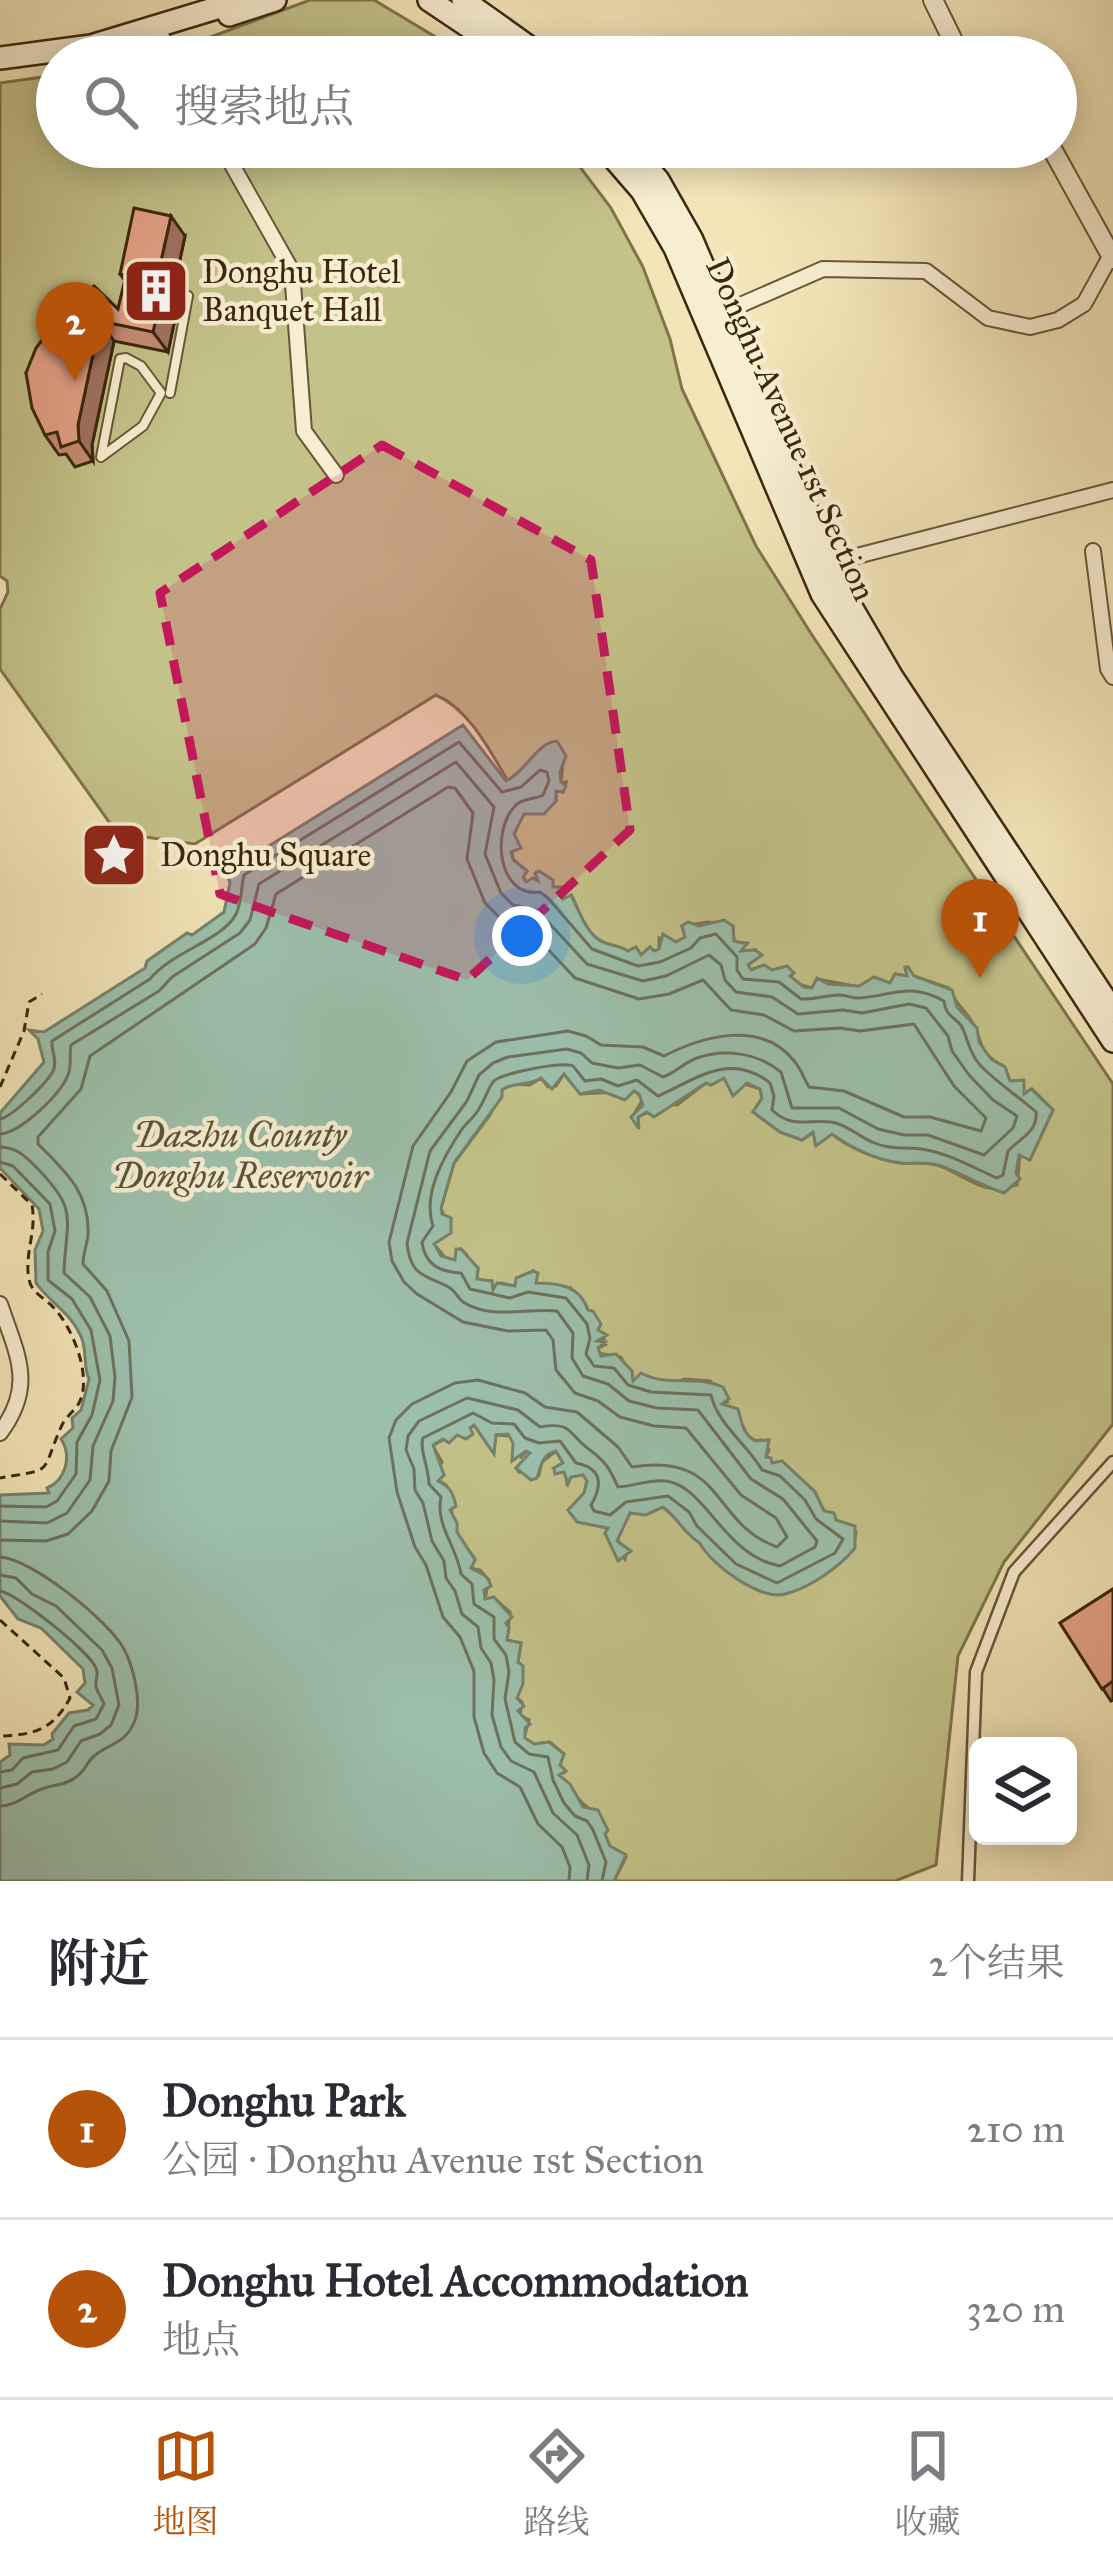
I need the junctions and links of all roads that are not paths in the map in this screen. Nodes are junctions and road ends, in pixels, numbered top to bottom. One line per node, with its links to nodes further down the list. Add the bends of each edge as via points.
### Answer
1 (242, 0): 6 (main road)
2 (275, 0): 6 (main road)
3 (429, 0): 10 (main road)
4 (463, 0): 11 (main road)
5 (933, 0): 12 (street)
6 (159, 31): 7 (main road); 8 (main road); 9 (street)
7 (136, 36)
8 (146, 36)
9 (162, 36)
10 (483, 36)
11 (514, 36)
12 (951, 36)
13 (36, 55): 14 (main road)
14 (0, 58)
15 (36, 65): 16 (main road)
16 (0, 69)
17 (234, 168): 25 (street, via 292,271 304,431)
18 (622, 168): 28 (main road, Donghu Avenue 1st Section, via 675,248)
19 (647, 168): 23 (main road, Donghu Avenue 1st Section, via 692,240)
20 (1063, 168): 21 (street)
21 (1112, 258): 23 (street, via 1084,304 1030,327 988,318 926,271 823,269)
22 (188, 296): 24 (lane)
23 (722, 313): 28 (main road, Donghu Avenue 1st Section)
24 (165, 393): 24 (lane, via 143,426 101,457 120,358 136,362)
25 (337, 475)
26 (1113, 490): 28 (street)
27 (1093, 551): 29 (street)
28 (820, 566): 30 (main road, Donghu Avenue 1st Section); 31 (main road, Donghu Avenue 1st Section, via 822,594)
29 (1113, 677)
30 (1113, 1011)
31 (1113, 1041)
32 (0, 1304): 33 (street, via 22,1369 17,1404)
33 (0, 1433)
34 (1113, 1462): 35 (street, via 1014,1572 976,1672)
35 (968, 1881)

